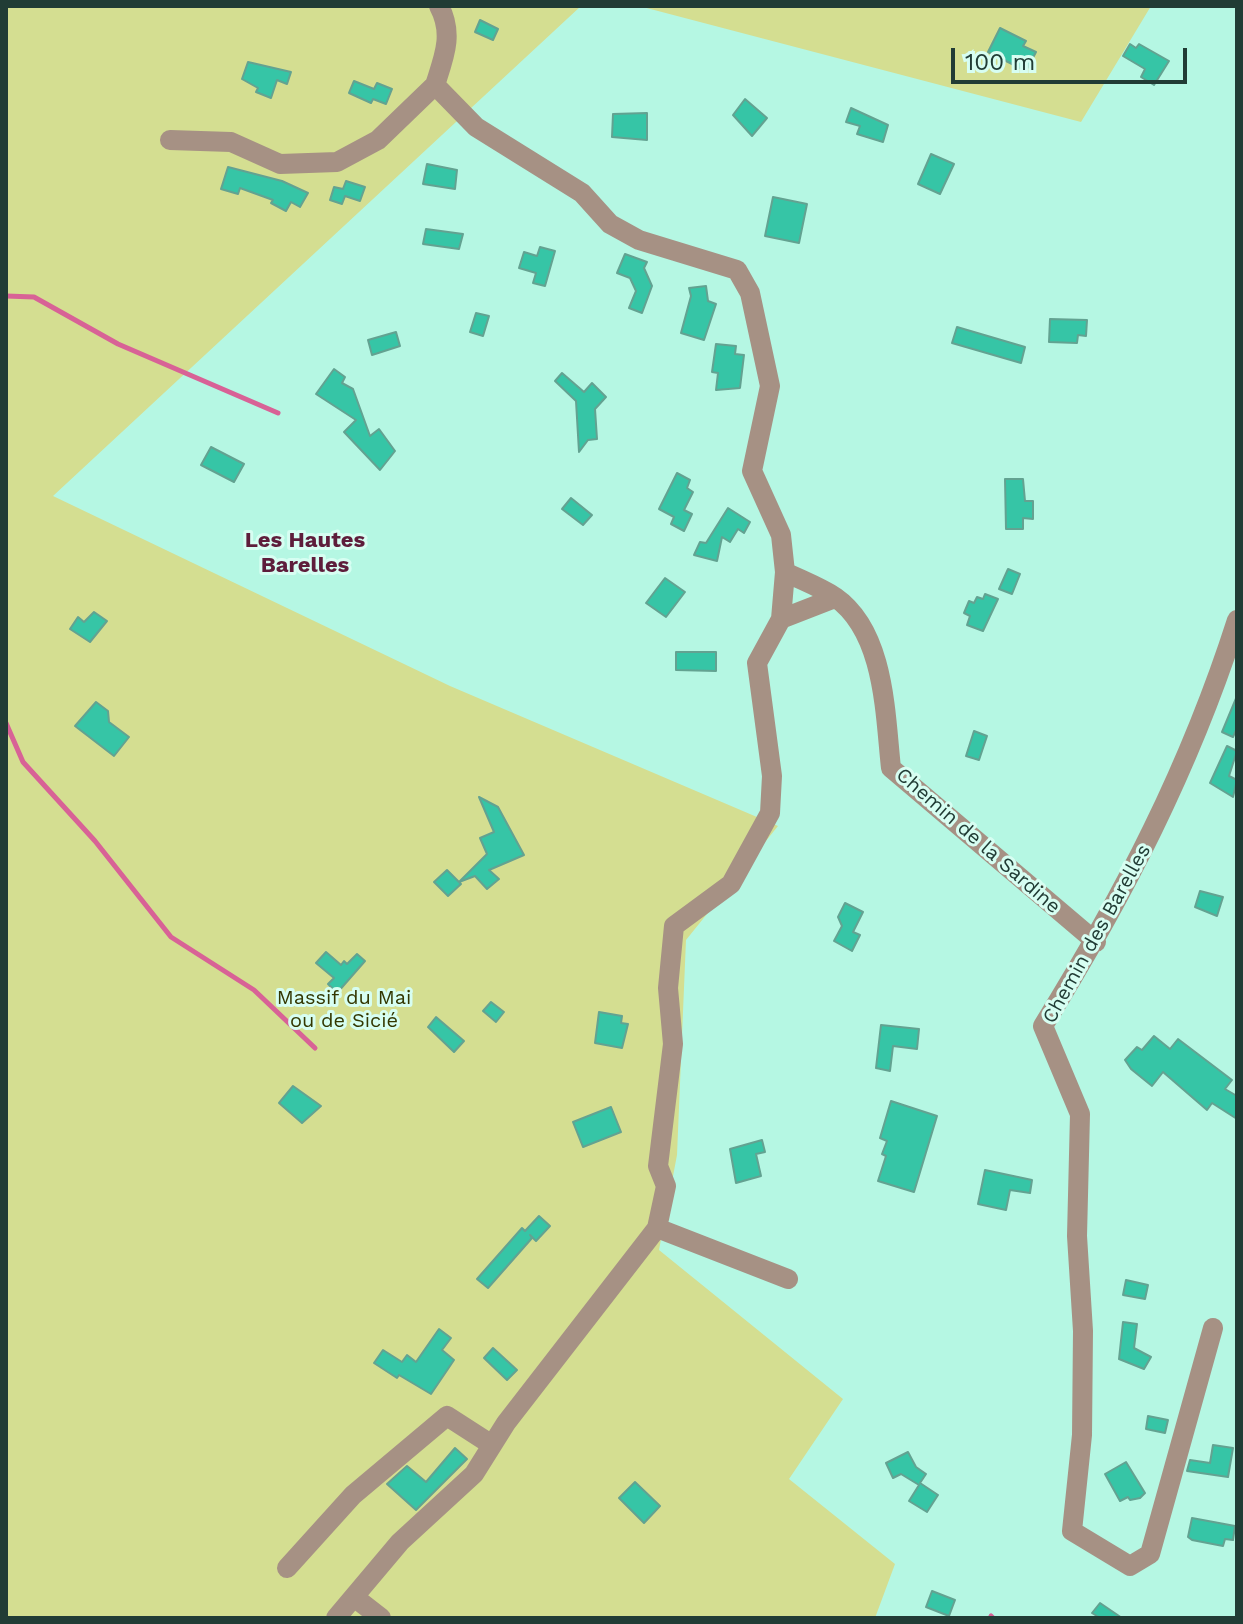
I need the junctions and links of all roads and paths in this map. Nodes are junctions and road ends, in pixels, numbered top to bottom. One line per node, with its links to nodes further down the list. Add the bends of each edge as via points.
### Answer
1 (439, 6): 2 (street, via 448,45)
2 (435, 85): 3 (street, via 378,140 337,162 280,164 231,142); 4 (street, via 476,127 582,193 610,224 639,240 737,270 750,293 770,386 752,471 781,535)
3 (170, 140)
4 (785, 572): 5 (street); 6 (street)
5 (835, 598): 6 (street); 8 (street, Chemin de la Sardine, via 851,612 878,661 891,768)
6 (781, 619): 9 (street, via 757,663 772,776 770,813 731,884 674,926 668,988 673,1044 658,1166 666,1186)
7 (1237, 620): 8 (street, Chemin des Barelles, via 1208,710)
8 (1096, 942): 11 (street, Chemin des Barelles, via 1043,1026 1080,1114 1082,1435 1072,1531 1130,1566 1150,1554)
9 (657, 1228): 10 (street); 12 (street)
10 (788, 1279)
11 (1213, 1328)
12 (492, 1445): 13 (street, via 447,1416 353,1495); 14 (street, via 474,1474 400,1542)
13 (287, 1568)
14 (354, 1597): 15 (street); 16 (street)
15 (336, 1618)
16 (381, 1618)

